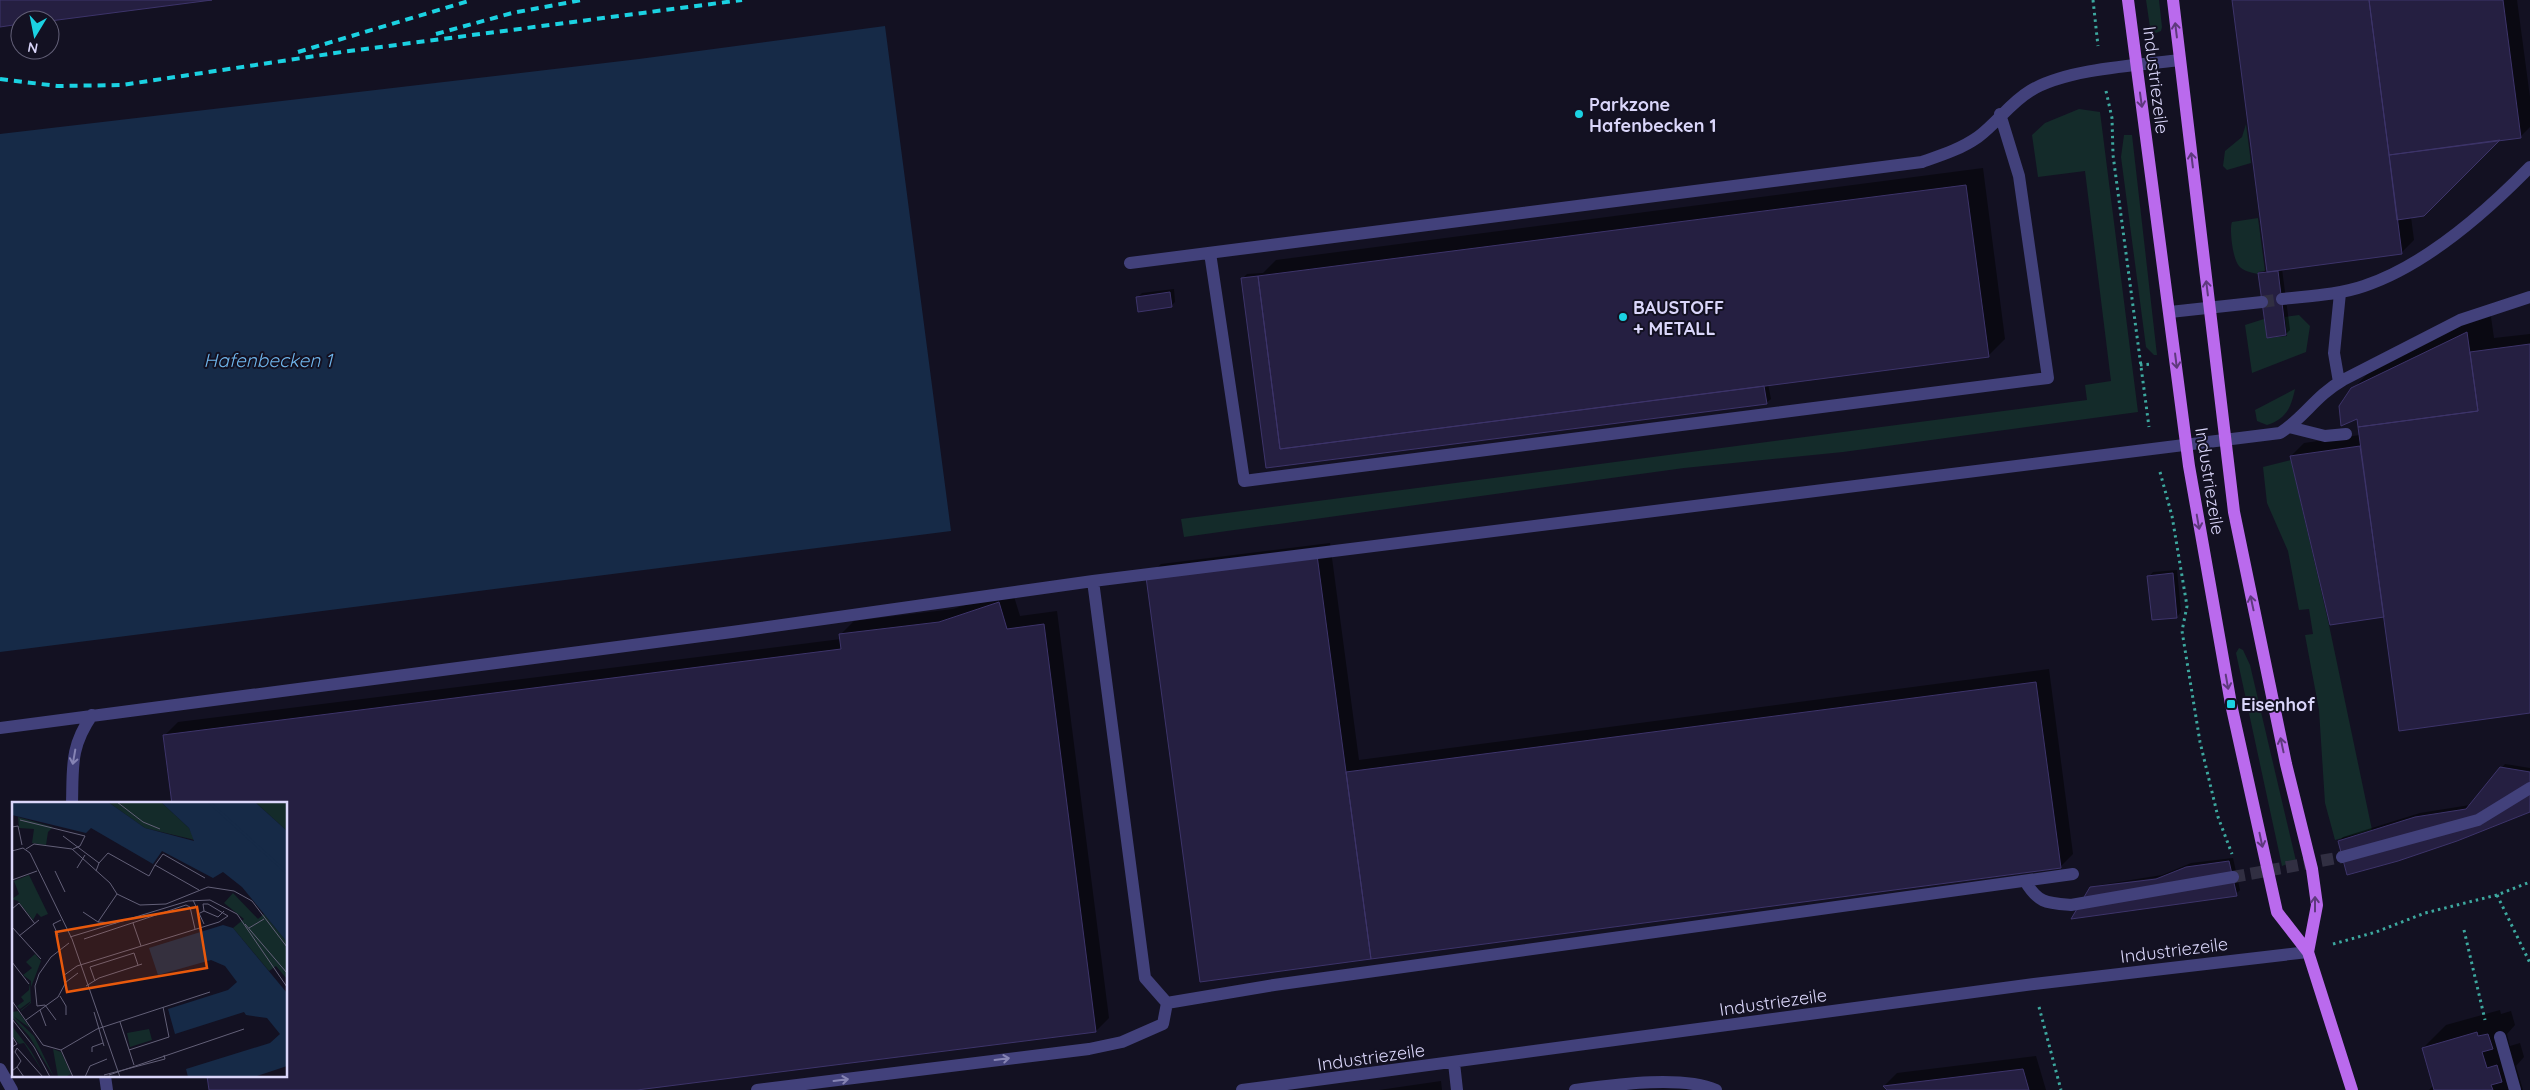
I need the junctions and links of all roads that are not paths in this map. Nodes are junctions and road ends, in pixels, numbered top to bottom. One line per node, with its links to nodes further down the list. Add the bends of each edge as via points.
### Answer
1 (2128, 0): 4 (main road, Industriezeile)
2 (2173, 0): 3 (main road, Industriezeile, one-way to 2)
3 (2180, 60): 4 (street); 13 (main road, Industriezeile, one-way to 3)
4 (2137, 65): 5 (street, via 2068,76 2031,90); 14 (main road, Industriezeile, one-way to 14)
5 (2000, 114): 7 (street, via 1979,136 1954,151 1922,162); 7 (street, via 2018,176 2048,378 1244,481)
6 (2530, 167): 9 (street, via 2486,208 2414,262 2390,276)
7 (1210, 253): 8 (street)
8 (1130, 263)
9 (2340, 293): 11 (street); 15 (street, via 2334,353)
10 (2530, 296): 15 (street, via 2460,320)
11 (2282, 299)
12 (2262, 302): 13 (street)
13 (2210, 307): 14 (street); 18 (main road, Industriezeile)
14 (2170, 312): 19 (main road, Industriezeile, one-way to 19)
15 (2339, 382): 16 (street, via 2312,402)
16 (2289, 427): 17 (street, via 2326,436); 18 (street, via 2280,433)
17 (2346, 434)
18 (2225, 440): 19 (street); 29 (main road, Industriezeile, one-way to 18, via 2316,905 2312,869 2251,602 2234,512)
19 (2187, 445): 20 (street); 29 (main road, Industriezeile, one-way to 29, via 2231,704 2277,912)
20 (1093, 581): 21 (street, via 732,632); 30 (street, via 1145,978)
21 (92, 715): 22 (street); 24 (street, one-way to 24, via 79,734 73,762)
22 (0, 728)
23 (2530, 788): 25 (street, via 2478,820)
24 (72, 802)
25 (2342, 857)
26 (2073, 874): 28 (street)
27 (2233, 877): 28 (street, via 2071,905 2052,904 2034,896)
28 (2025, 881): 30 (street, via 1274,986)
29 (2308, 952): 32 (street, Industriezeile, via 2034,984); 40 (main road, Industriezeile)
30 (1167, 1004): 35 (street, one-way to 30, via 1089,1049 1122,1042 1162,1024)
31 (2500, 1037): 41 (street)
32 (1454, 1063): 36 (street, Industriezeile); 37 (street)
33 (0, 1069): 34 (street)
34 (12, 1090)
35 (757, 1090)
36 (1242, 1090)
37 (1457, 1090)
38 (1575, 1090): 39 (street, via 1682,1081)
39 (1716, 1090)
40 (2352, 1090)
41 (2515, 1090)

